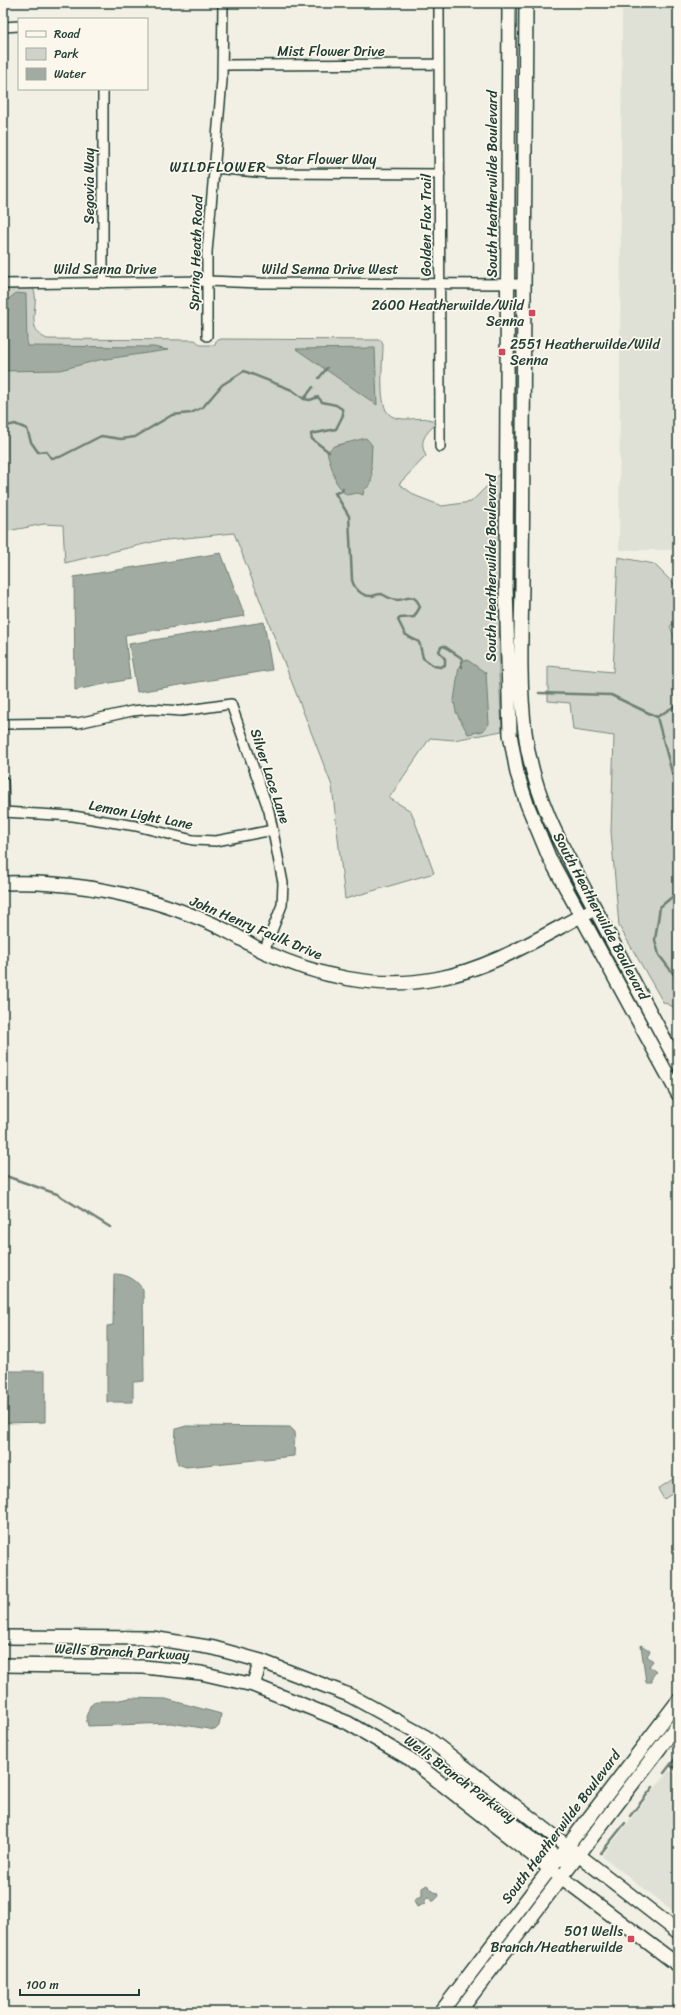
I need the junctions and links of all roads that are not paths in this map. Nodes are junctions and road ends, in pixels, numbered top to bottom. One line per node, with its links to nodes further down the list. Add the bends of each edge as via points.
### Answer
1 (223, 3): 8 (street, Spring Heath Road)
2 (439, 3): 7 (street, Golden Flax Trail)
3 (509, 3): 13 (main road, South Heatherwilde Boulevard)
4 (526, 3): 17 (main road, South Heatherwilde Boulevard)
5 (18, 26): 6 (street)
6 (3, 27)
7 (439, 64): 8 (street, Mist Flower Drive); 11 (street, Golden Flax Trail)
8 (222, 65): 10 (street, Spring Heath Road)
9 (103, 90): 15 (street, Segovia Way)
10 (214, 168): 11 (street, Star Flower Way, via 268,173); 12 (street, Spring Heath Road)
11 (440, 174): 16 (street, Golden Flax Trail)
12 (207, 281): 15 (street, Wild Senna Drive); 16 (street, Wild Senna Drive West); 18 (street, Spring Heath Road)
13 (507, 283): 16 (street, Wild Senna Drive West); 17 (street, Wild Senna Drive West); 20 (main road, South Heatherwilde Boulevard)
14 (3, 284): 15 (street, Wild Senna Drive)
15 (103, 284)
16 (440, 284): 19 (street, Golden Flax Trail)
17 (524, 284): 21 (main road, South Heatherwilde Boulevard)
18 (207, 336)
19 (440, 447)
20 (506, 586): 21 (main road); 28 (main road, South Heatherwilde Boulevard, via 510,734 517,773 549,857)
21 (522, 587): 27 (main road, South Heatherwilde Boulevard, via 520,659 525,732 532,770 563,851)
22 (3, 724): 25 (street, Silver Lace Lane, via 78,723 132,711 181,711 231,704 267,804)
23 (3, 781): 24 (street)
24 (3, 812): 25 (street, Lemon Light Lane, via 80,817 136,826 193,840 216,841)
25 (273, 830): 29 (street, Silver Lace Lane, via 283,883 282,905)
26 (3, 883): 29 (main road, John Henry Faulk Drive, via 82,886 154,902 224,929)
27 (595, 908): 28 (main road, John Henry Faulk Drive); 30 (main road, South Heatherwilde Boulevard)
28 (581, 916): 29 (main road, John Henry Faulk Drive, via 488,964 434,980 391,983 358,980 319,973); 31 (main road, South Heatherwilde Boulevard)
29 (264, 951)
30 (678, 1064)
31 (678, 1094)
32 (3, 1637): 33 (main road, Wells Branch Parkway, via 152,1638 214,1648)
33 (261, 1661): 35 (main road); 38 (main road, Wells Branch Parkway, via 349,1695 426,1737)
34 (3, 1665): 35 (main road, Wells Branch Parkway, via 144,1667 201,1672)
35 (253, 1685): 40 (main road, Wells Branch Parkway, via 348,1723 410,1759)
36 (678, 1701): 38 (main road, South Heatherwilde Boulevard)
37 (678, 1724): 39 (main road)
38 (567, 1847): 39 (main road, Wells Branch Parkway); 40 (main road, South Heatherwilde Boulevard)
39 (578, 1854): 40 (main road); 41 (main road); 42 (main road, Wells Branch Parkway)
40 (553, 1863): 41 (main road, Wells Branch Parkway); 44 (main road, South Heatherwilde Boulevard)
41 (561, 1876): 43 (main road, Wells Branch Parkway); 45 (main road)
42 (678, 1932)
43 (678, 1965)
44 (441, 2012)
45 (459, 2012)

